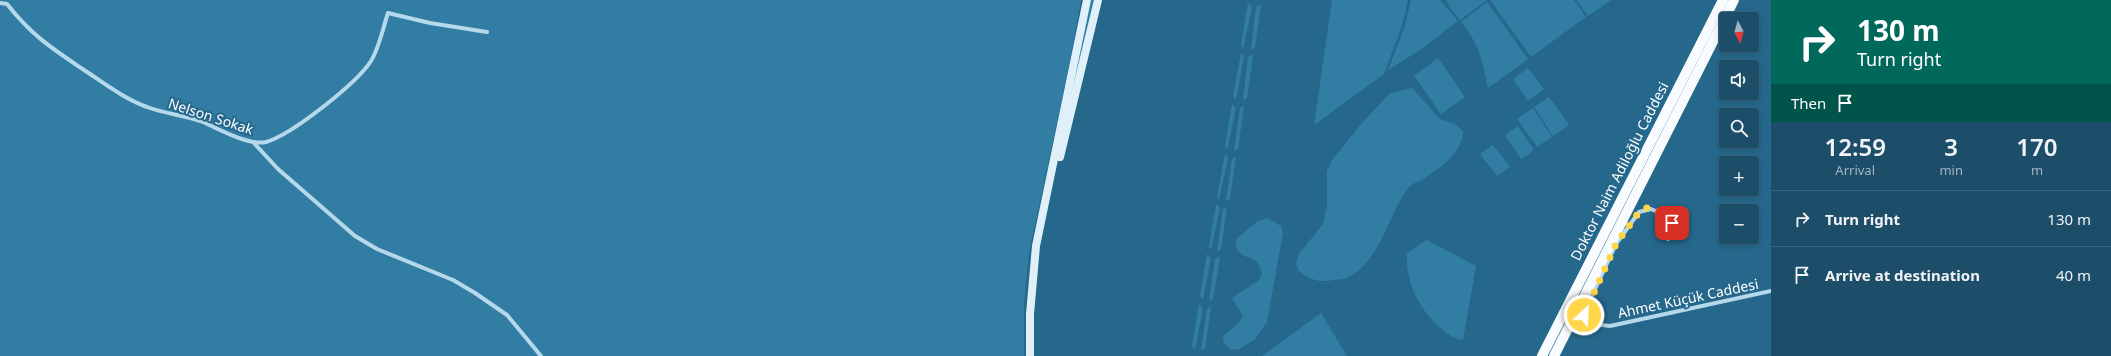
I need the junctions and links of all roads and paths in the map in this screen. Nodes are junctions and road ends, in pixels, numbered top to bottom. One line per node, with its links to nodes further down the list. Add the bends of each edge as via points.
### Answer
1 (1087, 0): 9 (street, via 1036,246)
2 (1098, 0): 9 (street)
3 (1722, 0): 11 (main road, Doktor Naim Adiloğlu Caddesi)
4 (1734, 0): 12 (main road, Doktor Naim Adiloğlu Caddesi)
5 (0, 3): 7 (street, Nelson Sokak, via 7,4 20,21 50,49 119,93 148,108 197,120)
6 (487, 32): 7 (street, Nelson Sokak, via 388,13 372,60 358,77 319,110 286,131 266,142)
7 (253, 142): 13 (street, via 278,169 355,236 376,250 453,280 476,293 507,315)
8 (1668, 239): 12 (street, via 1672,227 1667,216 1651,208 1639,212 1616,244)
9 (1034, 268): 14 (street)
10 (1771, 291): 12 (street, Ahmet Küçük Caddesi, via 1614,326 1602,325)
11 (1566, 307): 12 (street, Ahmet Küçük Caddesi); 15 (main road, Doktor Naim Adiloğlu Caddesi)
12 (1580, 314): 16 (main road, Doktor Naim Adiloğlu Caddesi)
13 (541, 356)
14 (1030, 356)
15 (1542, 356)
16 (1554, 356)

